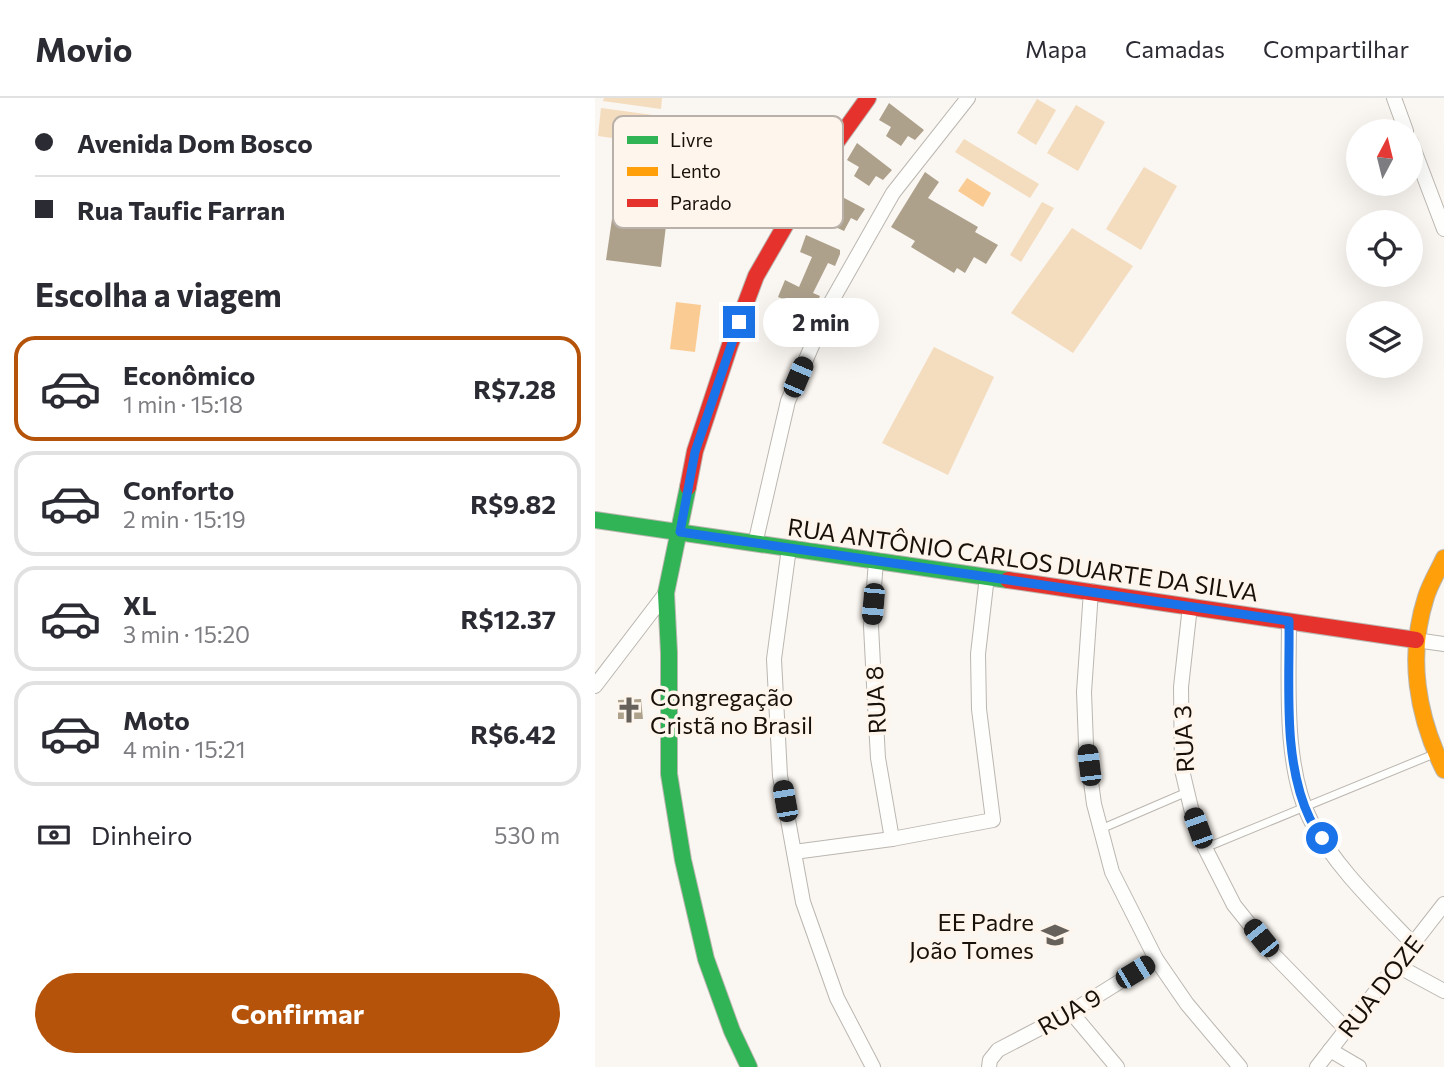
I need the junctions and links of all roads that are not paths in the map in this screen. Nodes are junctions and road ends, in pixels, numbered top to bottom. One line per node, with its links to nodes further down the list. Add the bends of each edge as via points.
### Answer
1 (868, 98): 5 (street)
2 (968, 98): 11 (street, via 893,194 829,304 788,401)
3 (1394, 98): 4 (street)
4 (1402, 119)
5 (843, 133)
6 (1423, 174): 8 (street)
7 (784, 228): 10 (street, via 756,276 730,345 695,452)
8 (1444, 229)
9 (595, 520): 10 (street, RUA ANTÔNIO CARLOS DUARTE DA SILVA)
10 (680, 532): 11 (street, RUA ANTÔNIO CARLOS DUARTE DA SILVA); 17 (street)
11 (755, 544): 12 (street, RUA ANTÔNIO CARLOS DUARTE DA SILVA)
12 (789, 548): 14 (street, RUA ANTÔNIO CARLOS DUARTE DA SILVA); 30 (street, via 773,659 780,776)
13 (1444, 558): 20 (street, via 1426,598)
14 (877, 561): 15 (street, RUA ANTÔNIO CARLOS DUARTE DA SILVA); 28 (street, RUA 8, via 871,626 878,758)
15 (987, 576): 16 (street, RUA ANTÔNIO CARLOS DUARTE DA SILVA); 28 (street, via 978,654 979,709 993,820)
16 (1091, 591): 18 (street, RUA ANTÔNIO CARLOS DUARTE DA SILVA); 27 (street, via 1084,692)
17 (666, 593): 22 (street); 39 (street, via 669,774 683,860 706,959)
18 (1190, 606): 19 (street, RUA ANTÔNIO CARLOS DUARTE DA SILVA); 25 (street, RUA 3, via 1181,687 1182,770)
19 (1289, 621): 20 (street, RUA ANTÔNIO CARLOS DUARTE DA SILVA); 26 (street, via 1290,735)
20 (1416, 640): 21 (street, RUA ANTÔNIO CARLOS DUARTE DA SILVA); 23 (street, via 1417,695)
21 (1444, 644)
22 (595, 686)
23 (1434, 754): 24 (street); 26 (lane)
24 (1444, 770)
25 (1187, 792): 27 (lane); 29 (street, RUA 3)
26 (1306, 807): 29 (lane); 32 (street, via 1334,856)
27 (1100, 829): 33 (street, via 1112,872)
28 (892, 839): 30 (street)
29 (1205, 848): 37 (street, RUA 3, via 1234,905)
30 (794, 852): 40 (street, via 803,902 837,998)
31 (1444, 904): 32 (street, RUA DOZE)
32 (1413, 944): 34 (street, RUA DOZE)
33 (1156, 959): 36 (street, RUA 9); 43 (street)
34 (1397, 965): 35 (street); 37 (street, RUA DOZE)
35 (1444, 991)
36 (1070, 1012): 41 (street, RUA 9, via 998,1050); 42 (street)
37 (1346, 1030): 38 (street, RUA DOZE)
38 (1330, 1050): 44 (street, RUA DOZE); 45 (street)
39 (749, 1067)
40 (873, 1067)
41 (989, 1067)
42 (1117, 1067)
43 (1240, 1067)
44 (1317, 1067)
45 (1359, 1067)

